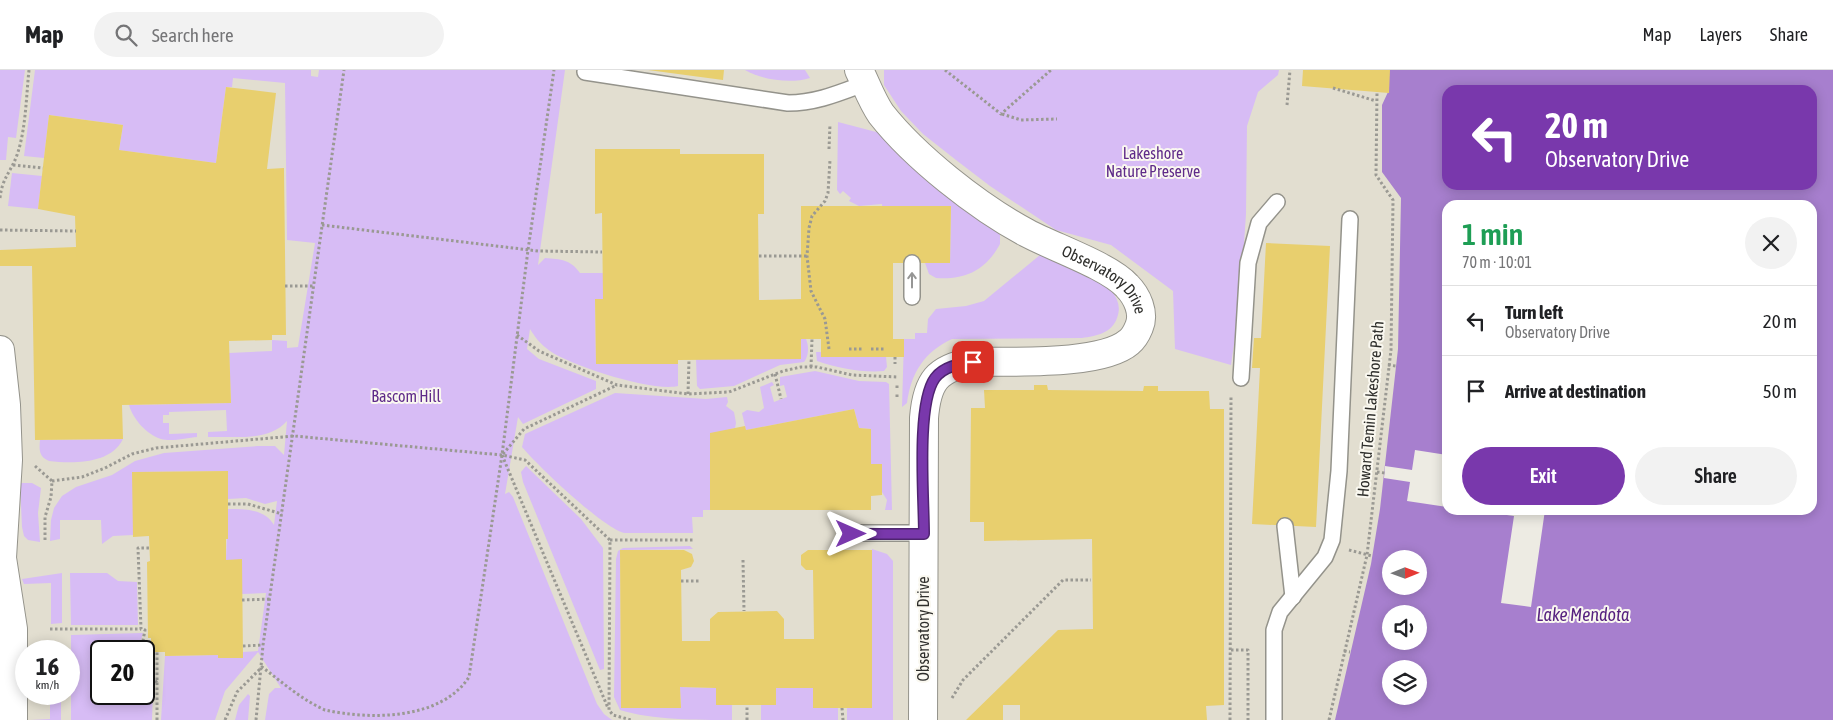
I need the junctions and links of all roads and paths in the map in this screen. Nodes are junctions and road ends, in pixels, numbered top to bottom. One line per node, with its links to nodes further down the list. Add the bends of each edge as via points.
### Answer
1 (30, 70): 18 (path, via 21,138)
2 (344, 70): 23 (path)
3 (554, 70): 26 (path)
4 (945, 70): 13 (path)
5 (1051, 70): 13 (path)
6 (1290, 70): 12 (path)
7 (585, 72): 8 (lane, via 788,103 824,99)
8 (862, 77): 65 (street, Observatory Drive, via 880,112 931,164 1026,233 1112,274 1127,285 1138,300 1142,314 1136,334 1113,351 1082,358 973,362 955,365 935,378 925,401)
9 (1333, 88): 11 (path)
10 (1376, 92): 11 (path, Howard Temin Lakeshore Path)
11 (1376, 101): 45 (path, Howard Temin Lakeshore Path, via 1376,175 1393,200 1391,350)
12 (1287, 105)
13 (1001, 114): 14 (path, via 1021,120)
14 (1057, 119)
15 (830, 124): 16 (path)
16 (830, 149)
17 (830, 160): 29 (path, via 828,194 812,216)
18 (12, 165): 19 (path); 20 (path)
19 (43, 168)
20 (0, 198)
21 (1277, 202): 50 (lane, via 1259,223 1248,263)
22 (1350, 219): 76 (lane, via 1339,471 1333,531 1325,557)
23 (322, 224): 26 (path); 32 (path)
24 (0, 230): 25 (path)
25 (76, 231)
26 (528, 250): 27 (path); 34 (path)
27 (602, 252)
28 (759, 256): 29 (path)
29 (807, 256): 37 (path, via 810,291 825,319)
30 (912, 263): 33 (lane, one-way to 30)
31 (285, 286): 32 (path)
32 (314, 286): 55 (path)
33 (912, 297)
34 (517, 335): 51 (path, via 539,351); 56 (path)
35 (812, 339): 47 (path)
36 (871, 348): 40 (path)
37 (829, 349)
38 (850, 349): 39 (path)
39 (863, 349)
40 (885, 349)
41 (0, 350): 97 (street, via 6,397 8,460 2,558 13,629)
42 (895, 357): 44 (path)
43 (689, 360): 52 (path)
44 (895, 364)
45 (1388, 365): 46 (path); 58 (path, Howard Temin Lakeshore Path)
46 (1396, 366)
47 (811, 367): 48 (path, via 791,368); 49 (path, via 852,375)
48 (775, 374): 52 (path, via 730,392); 53 (path)
49 (898, 377)
50 (1241, 378)
51 (618, 385): 52 (path); 56 (path, via 524,429)
52 (688, 394)
53 (781, 399)
54 (1231, 400): 85 (path)
55 (294, 436): 56 (path); 60 (path, via 156,448 132,454 82,477); 62 (path)
56 (502, 455): 66 (path, via 525,460); 95 (path); 96 (path, via 469,677 452,698 426,711 384,719)
57 (28, 460): 60 (path)
58 (1377, 472): 59 (path); 70 (path, Howard Temin Lakeshore Path)
59 (1384, 472)
60 (52, 481): 68 (path, via 44,517)
61 (228, 504): 62 (path, via 248,504)
62 (282, 514): 77 (path)
63 (1285, 526): 76 (lane)
64 (851, 534): 65 (lane)
65 (924, 534): 104 (street, Observatory Drive)
66 (610, 540): 67 (path); 95 (path)
67 (693, 540)
68 (45, 542)
69 (149, 548): 81 (path, via 138,548)
70 (1367, 555): 71 (path); 86 (path, Howard Temin Lakeshore Path)
71 (1372, 556)
72 (743, 560): 79 (path)
73 (1091, 580): 92 (path, via 1063,580 963,680)
74 (681, 582): 75 (path)
75 (700, 582)
76 (1293, 597): 107 (lane, via 1280,612 1274,630)
77 (271, 599): 78 (path); 83 (path)
78 (242, 600)
79 (744, 611)
80 (50, 629): 81 (path)
81 (140, 630): 82 (path, via 145,630)
82 (143, 640)
83 (263, 645): 84 (path); 89 (path)
84 (243, 646)
85 (1231, 650): 105 (path); 106 (path, via 1248,650)
86 (1344, 651): 88 (path); 108 (path, Howard Temin Lakeshore Path)
87 (157, 652): 91 (path)
88 (1350, 652)
89 (262, 667): 96 (path, via 316,706); 99 (path, via 236,692); 100 (path)
90 (155, 680): 91 (path)
91 (157, 683): 98 (path)
92 (950, 701)
93 (747, 705): 102 (path)
94 (842, 708): 103 (path)
95 (609, 710): 101 (path, via 613,715)
96 (345, 718)
97 (13, 720)
98 (157, 720)
99 (225, 720)
100 (256, 720)
101 (630, 720)
102 (747, 720)
103 (843, 720)
104 (922, 720)
105 (1230, 720)
106 (1248, 720)
107 (1274, 720)
108 (1329, 720)

